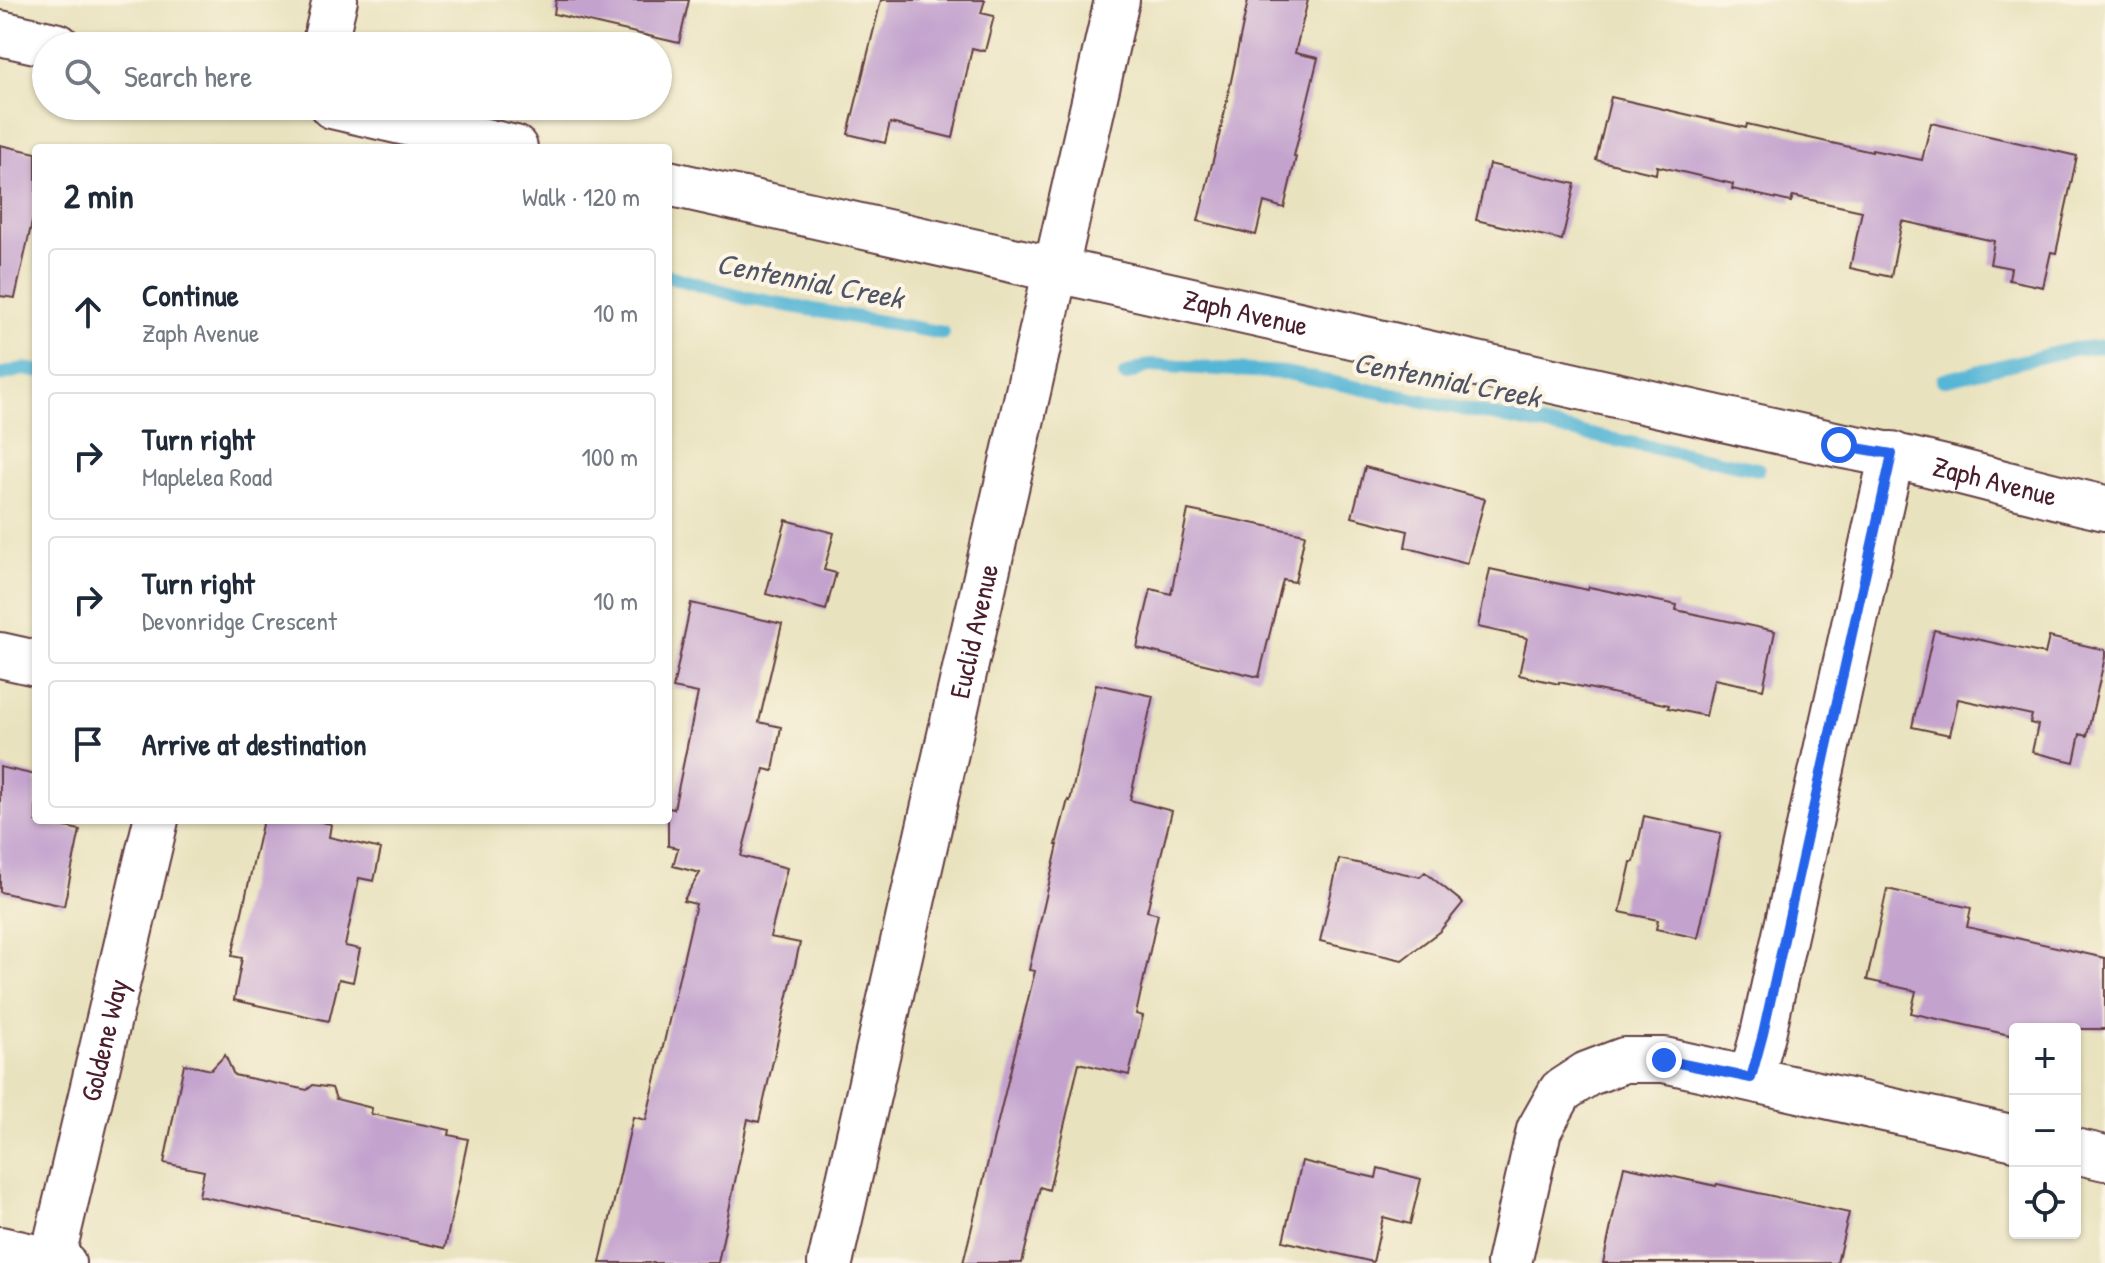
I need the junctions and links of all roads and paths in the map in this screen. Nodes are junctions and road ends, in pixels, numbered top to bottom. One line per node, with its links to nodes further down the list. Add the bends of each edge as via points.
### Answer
1 (335, 0): 3 (street)
2 (1117, 0): 9 (street, Euclid Avenue)
3 (327, 32)
4 (0, 33): 5 (street)
5 (32, 40)
6 (393, 120): 7 (street)
7 (498, 144)
8 (672, 184): 9 (street, Zaph Avenue)
9 (1055, 271): 10 (street, Zaph Avenue); 21 (street, Euclid Avenue)
10 (1892, 454): 11 (street, Zaph Avenue); 15 (street)
11 (2105, 508)
12 (0, 655): 13 (street)
13 (32, 662)
14 (155, 824): 20 (street, Goldene Way)
15 (1751, 1078): 16 (street); 22 (street, via 1664,1060 1624,1060 1561,1091 1539,1130)
16 (2009, 1137)
17 (2081, 1152): 18 (street)
18 (2105, 1158)
19 (0, 1249): 20 (street)
20 (57, 1262)
21 (830, 1263)
22 (1509, 1263)

